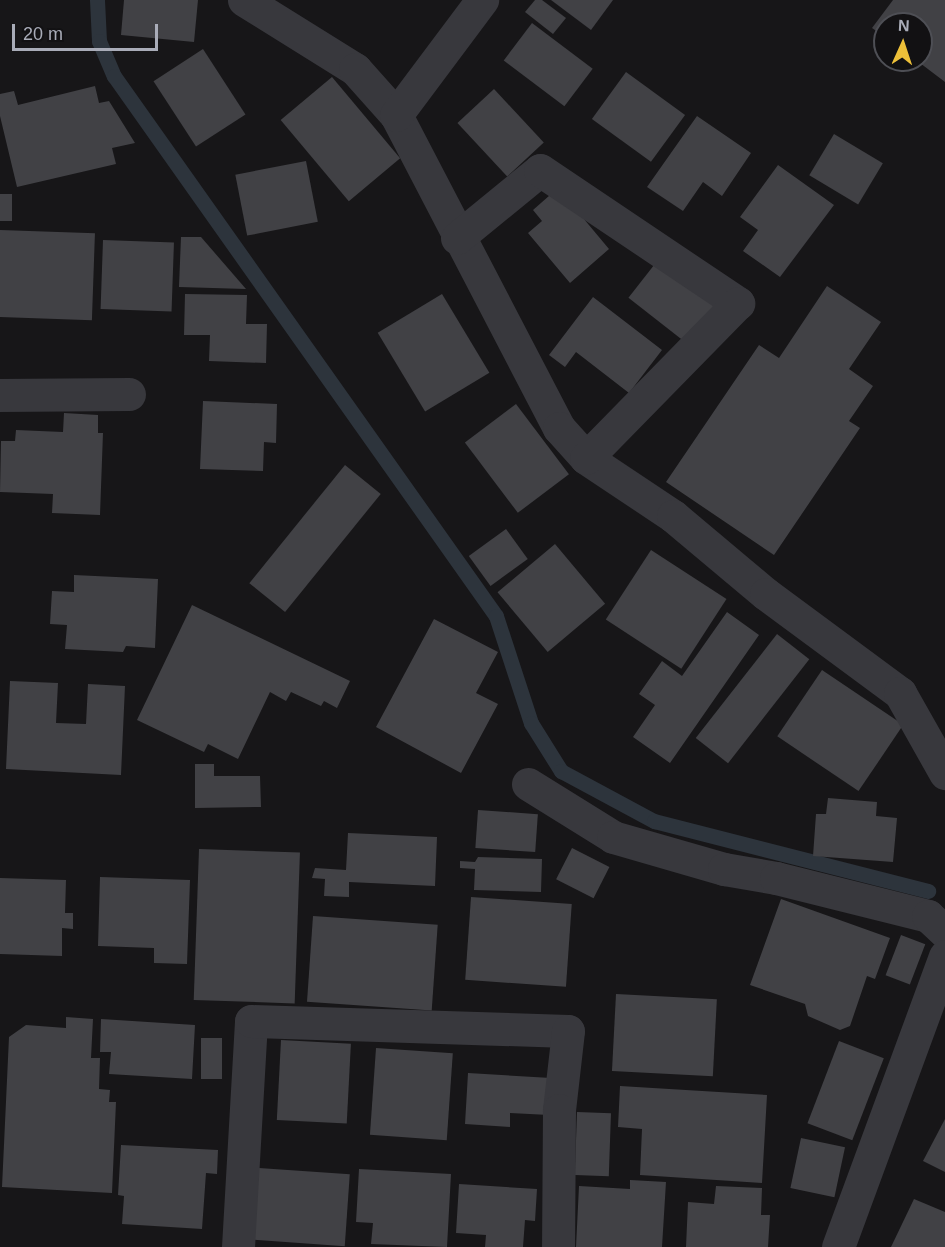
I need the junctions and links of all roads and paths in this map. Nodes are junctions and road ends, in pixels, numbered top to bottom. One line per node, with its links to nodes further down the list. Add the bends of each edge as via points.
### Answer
1 (244, 0): 3 (street, via 354,69)
2 (482, 0): 3 (street)
3 (396, 116): 4 (street)
4 (457, 238): 7 (street, via 559,428); 7 (street, via 540,170 738,303)
5 (129, 394): 6 (street)
6 (0, 395)
7 (586, 458): 8 (street, via 673,516 766,594 900,693)
8 (945, 773)
9 (528, 784): 10 (street, via 613,837 724,869 928,916)
10 (945, 932)
11 (945, 956): 14 (street)
12 (238, 1247): 13 (street, via 251,1021 568,1030 559,1110)
13 (558, 1247)
14 (838, 1247)

